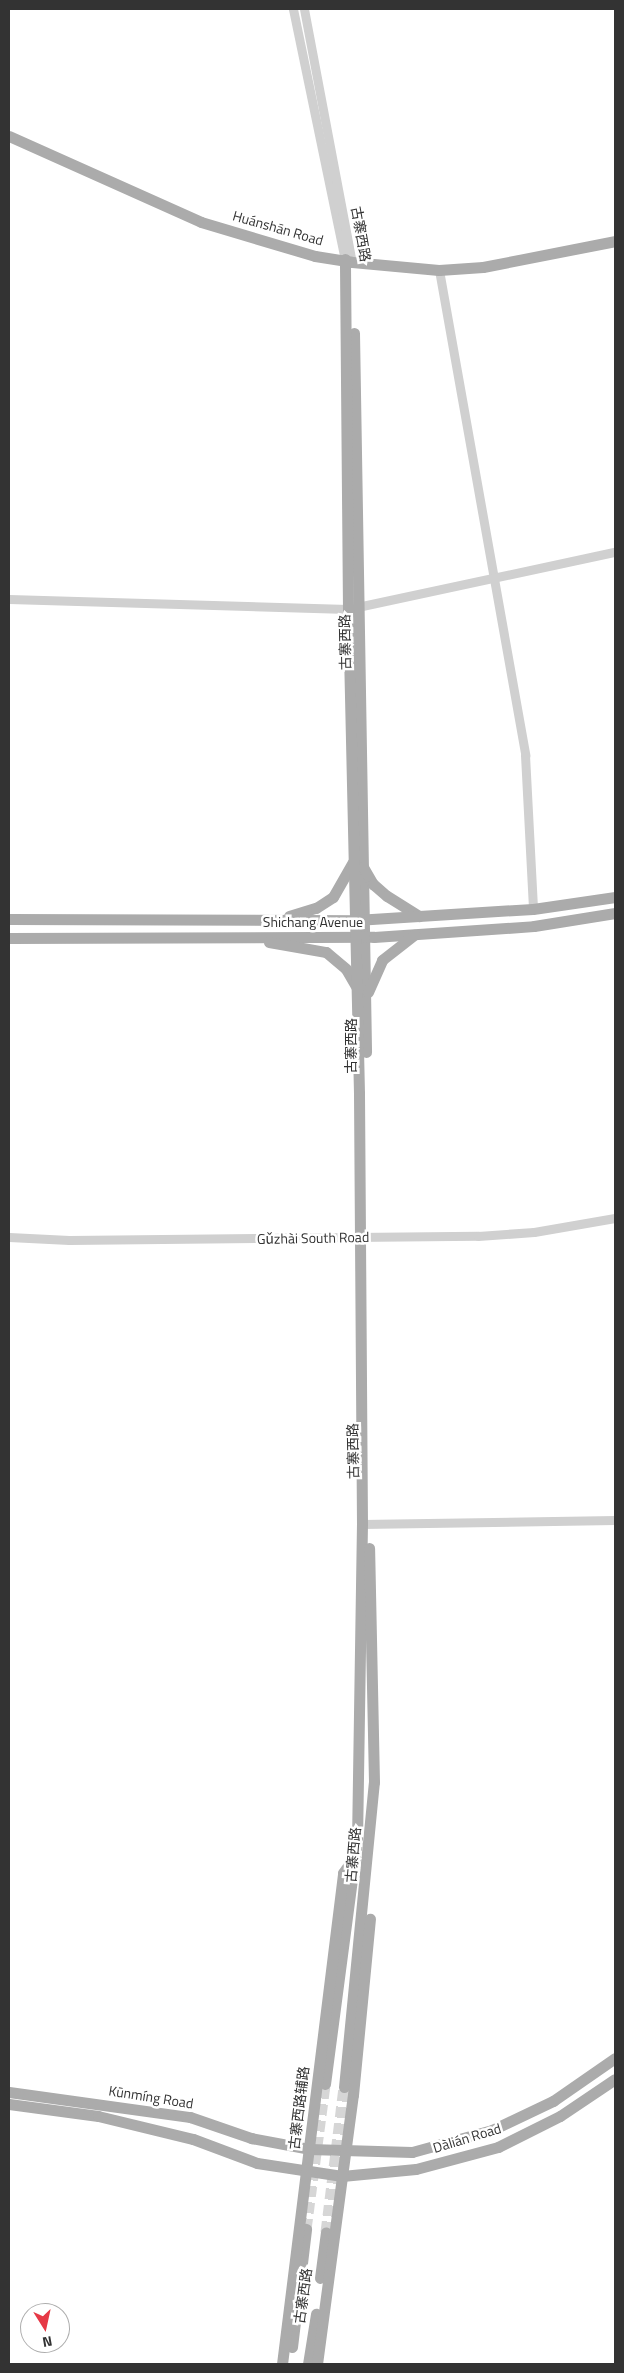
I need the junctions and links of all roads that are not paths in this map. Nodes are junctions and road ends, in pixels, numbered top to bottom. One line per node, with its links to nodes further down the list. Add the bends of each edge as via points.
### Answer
1 (294, 9): 5 (street, 古寨西路)
2 (304, 9): 5 (street, 古寨西路)
3 (9, 136): 5 (main road, Huánshān Road, via 201,222 315,256)
4 (615, 242): 6 (main road, Huánshān Road, via 483,267)
5 (348, 261): 6 (main road, Huánshān Road); 10 (main road, 古寨西路)
6 (440, 270): 8 (street)
7 (615, 552): 8 (street)
8 (494, 578): 10 (street); 13 (street, via 525,755)
9 (9, 599): 10 (street)
10 (353, 608): 11 (main road, 古寨西路)
11 (358, 864): 15 (main road, via 385,895); 17 (main road, via 333,897 316,908); 18 (main road, 古寨西路)
12 (615, 897): 13 (main road, Shichang Avenue)
13 (533, 909): 15 (main road, Shichang Avenue)
14 (615, 913): 19 (main road, Shichang Avenue, via 534,926)
15 (421, 917): 18 (main road, Shichang Avenue)
16 (9, 919): 17 (main road, Shichang Avenue)
17 (277, 920): 18 (main road, Shichang Avenue)
18 (360, 920): 21 (main road, 古寨西路)
19 (414, 935): 21 (main road, Shichang Avenue); 24 (main road, via 382,960)
20 (256, 937): 21 (main road, Shichang Avenue); 22 (main road, Shichang Avenue); 23 (main road, via 326,952 346,969)
21 (360, 937): 23 (main road, 古寨西路); 24 (main road, 古寨西路)
22 (9, 938)
23 (356, 987): 27 (main road, 古寨西路)
24 (366, 1001): 27 (main road, 古寨西路)
25 (615, 1218): 27 (street, Gǔzhài South Road, via 534,1232)
26 (9, 1236): 27 (street, Gǔzhài South Road, via 70,1240)
27 (363, 1237): 29 (main road, 古寨西路)
28 (615, 1520): 29 (street)
29 (365, 1523): 30 (main road, 古寨西路, via 357,1841); 31 (main road, 古寨西路, via 374,1782)
30 (353, 1858): 34 (main road, 古寨西路); 38 (main road, 古寨西路辅路, via 343,1873)
31 (369, 1858): 35 (main road, 古寨西路); 39 (main road, via 373,1884)
32 (615, 2058): 39 (main road, Dàlián Road, via 553,2101 492,2130 412,2152)
33 (615, 2079): 41 (main road, Dàlián Road, via 560,2116 498,2147 416,2169)
34 (325, 2084)
35 (344, 2087)
36 (9, 2092): 38 (main road, Kūnmíng Road, via 190,2117 251,2138)
37 (9, 2104): 40 (main road, Kūnmíng Road, via 98,2116 193,2139 257,2163)
38 (309, 2150): 39 (main road, Kūnmíng Road); 40 (main road, 古寨西路辅路)
39 (345, 2153): 41 (main road)
40 (305, 2172): 41 (main road, Kūnmíng Road); 44 (main road, 古寨西路辅路)
41 (342, 2176): 47 (main road)
42 (306, 2229): 45 (main road)
43 (326, 2232): 46 (main road, 古寨西路)
44 (282, 2364)
45 (289, 2364)
46 (308, 2364)
47 (317, 2364)

